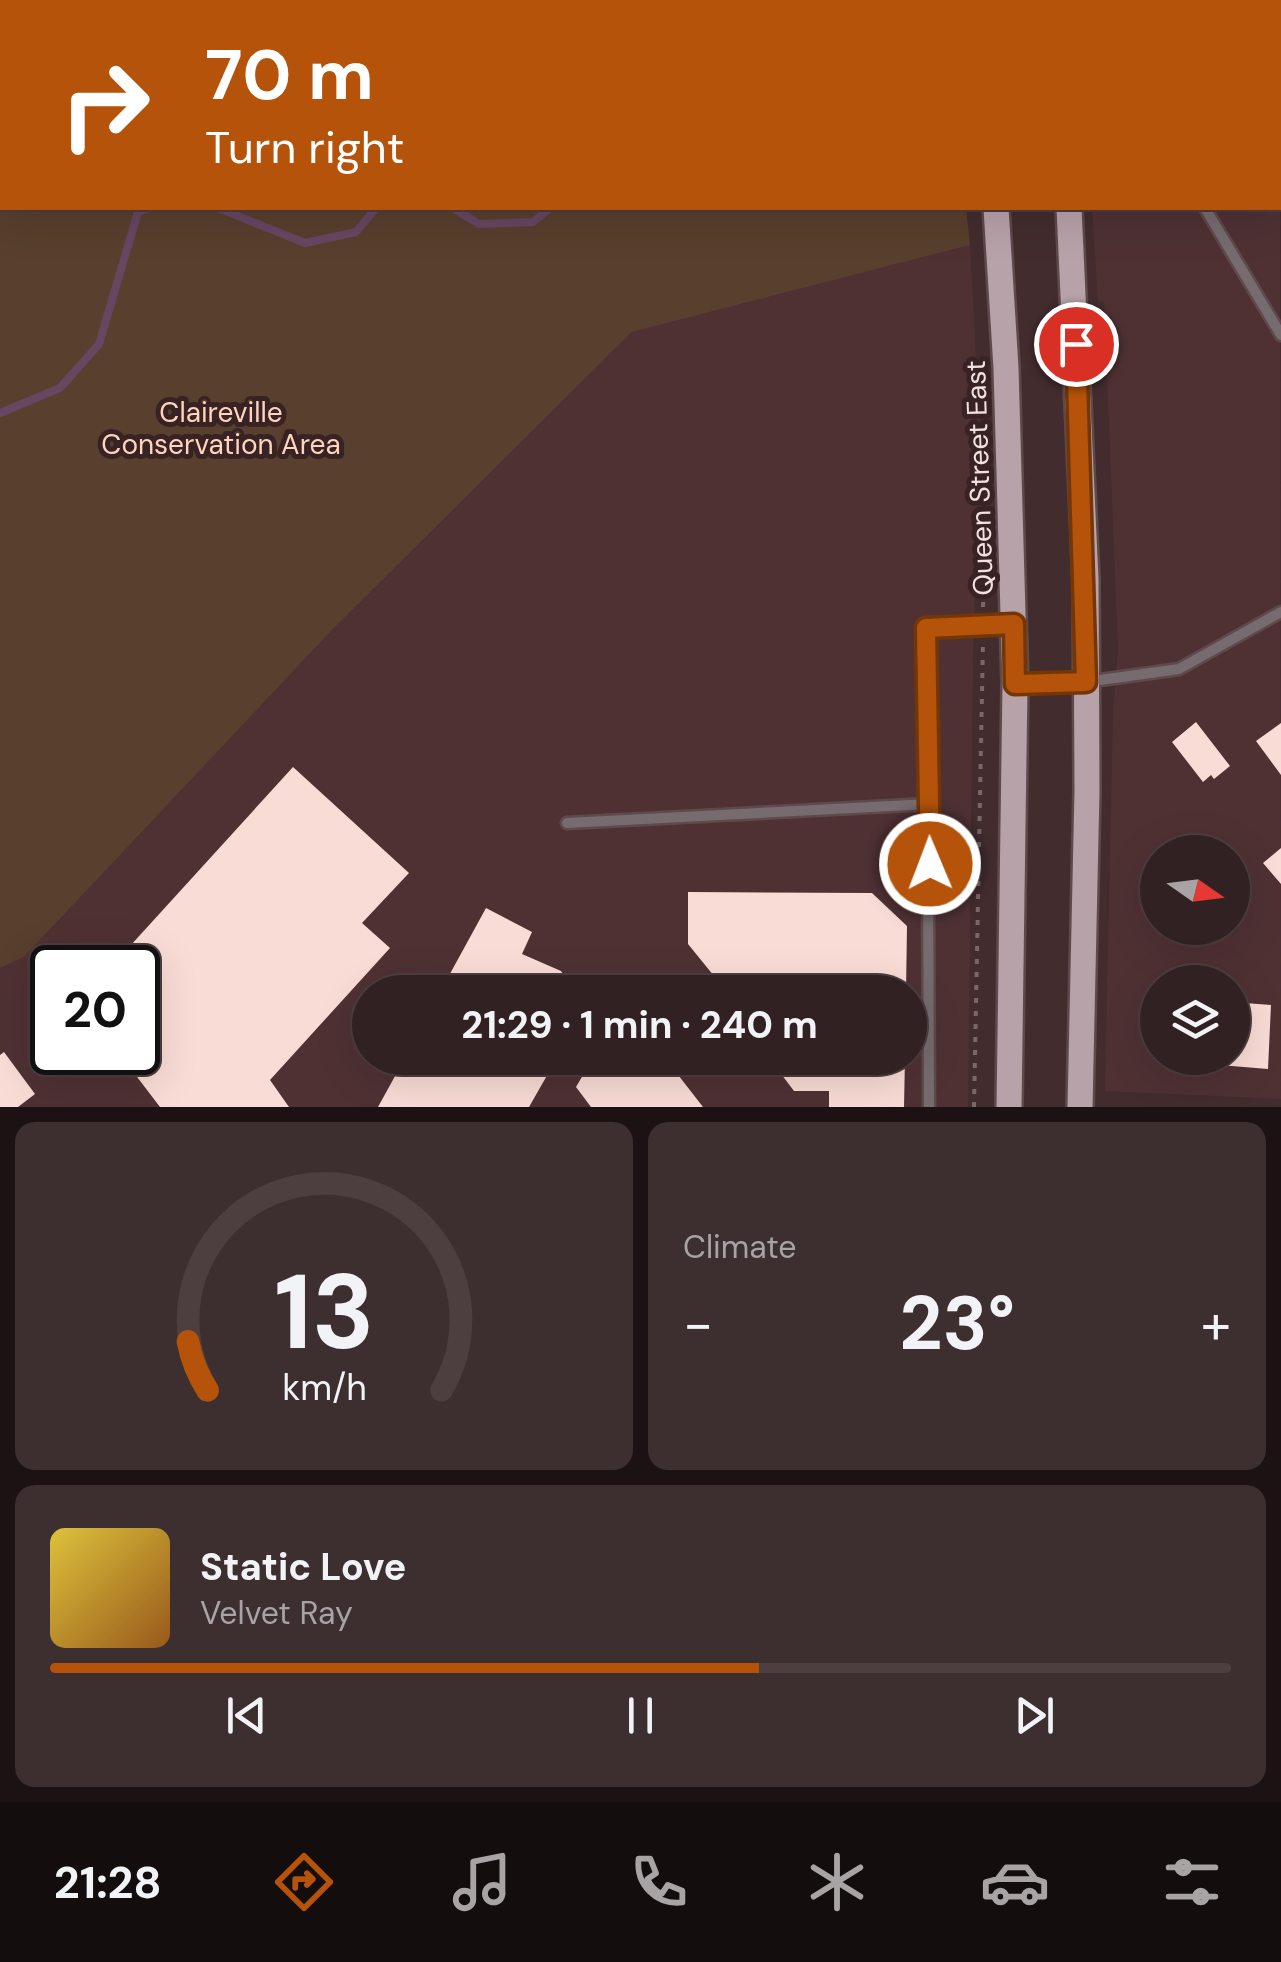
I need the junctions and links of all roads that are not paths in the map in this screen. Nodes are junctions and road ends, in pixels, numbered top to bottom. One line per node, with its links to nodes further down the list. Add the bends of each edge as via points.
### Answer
1 (996, 210): 6 (main road, Queen Street East)
2 (1069, 210): 7 (main road)
3 (1206, 210): 4 (lane)
4 (1281, 335)
5 (1281, 612): 7 (lane, via 1179,669)
6 (1014, 624): 8 (main road, Queen Street East); 9 (lane, via 926,628)
7 (1086, 682): 8 (lane); 13 (main road)
8 (1015, 684): 12 (main road, Queen Street East)
9 (929, 804): 10 (lane); 11 (lane)
10 (566, 824)
11 (929, 1107)
12 (1010, 1107)
13 (1080, 1107)

